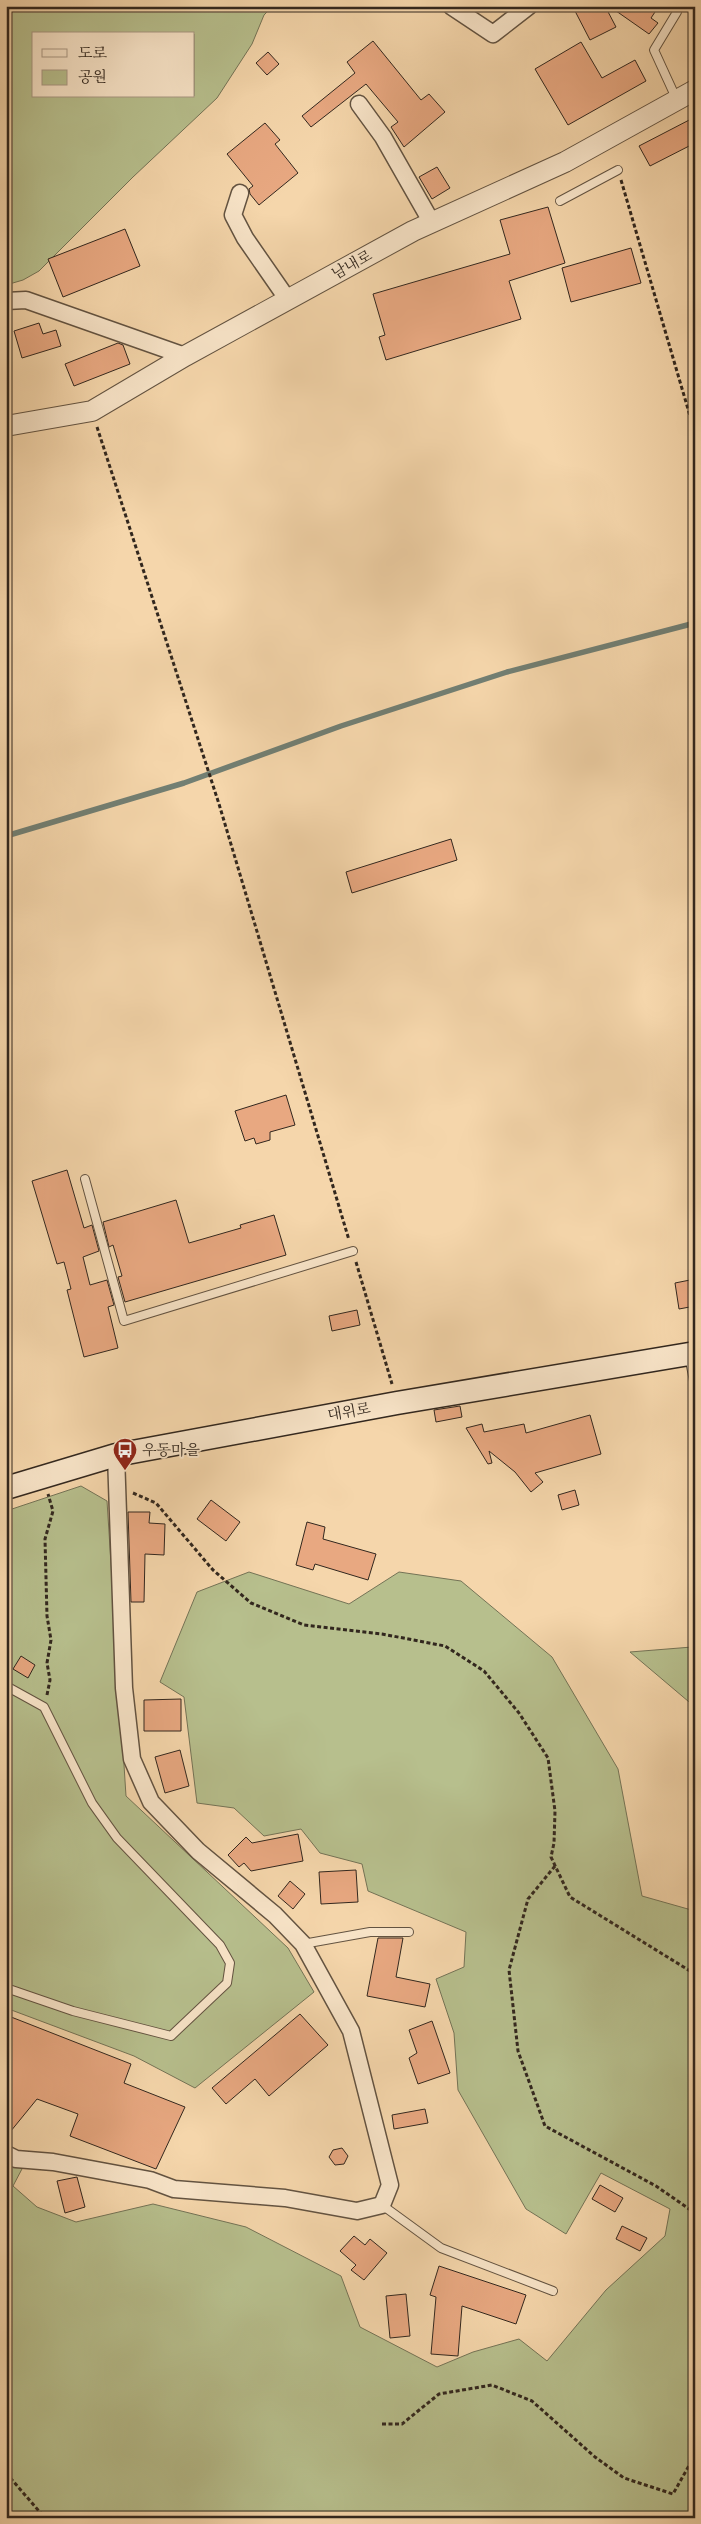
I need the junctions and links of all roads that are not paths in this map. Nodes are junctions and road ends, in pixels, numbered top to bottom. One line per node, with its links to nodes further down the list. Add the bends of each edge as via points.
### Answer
1 (451, 6): 2 (street, via 493,34)
2 (529, 6)
3 (677, 12): 5 (lane, via 654,50)
4 (695, 90): 5 (street, 남내로)
5 (677, 100): 10 (street, 남내로, via 566,162)
6 (359, 104): 10 (street, via 383,137)
7 (618, 170): 9 (lane)
8 (240, 193): 12 (street, via 233,215)
9 (560, 201)
10 (432, 223): 12 (street, 남내로)
11 (6, 300): 13 (street, via 26,300)
12 (288, 300): 13 (street, 남내로)
13 (185, 356): 14 (street, 남내로, via 92,411)
14 (6, 426)
15 (85, 1179): 16 (lane, via 124,1321)
16 (352, 1251)
17 (692, 1354): 18 (lane); 19 (main road, 대위로)
18 (695, 1386)
19 (116, 1455): 20 (main road, 대위로); 23 (street, via 124,1688 132,1759 151,1802 198,1851 275,1915)
20 (6, 1488)
21 (6, 1686): 24 (lane, via 44,1707 92,1803 117,1838 220,1945 230,1963 227,1983 171,2036 73,2011)
22 (409, 1932): 23 (lane, via 370,1932)
23 (303, 1944): 26 (street, via 351,2031 390,2185)
24 (6, 1988)
25 (6, 2154): 26 (street, via 16,2159 54,2162 150,2180 174,2190 285,2198 357,2211)
26 (382, 2205): 27 (lane, via 441,2248)
27 (553, 2291)

